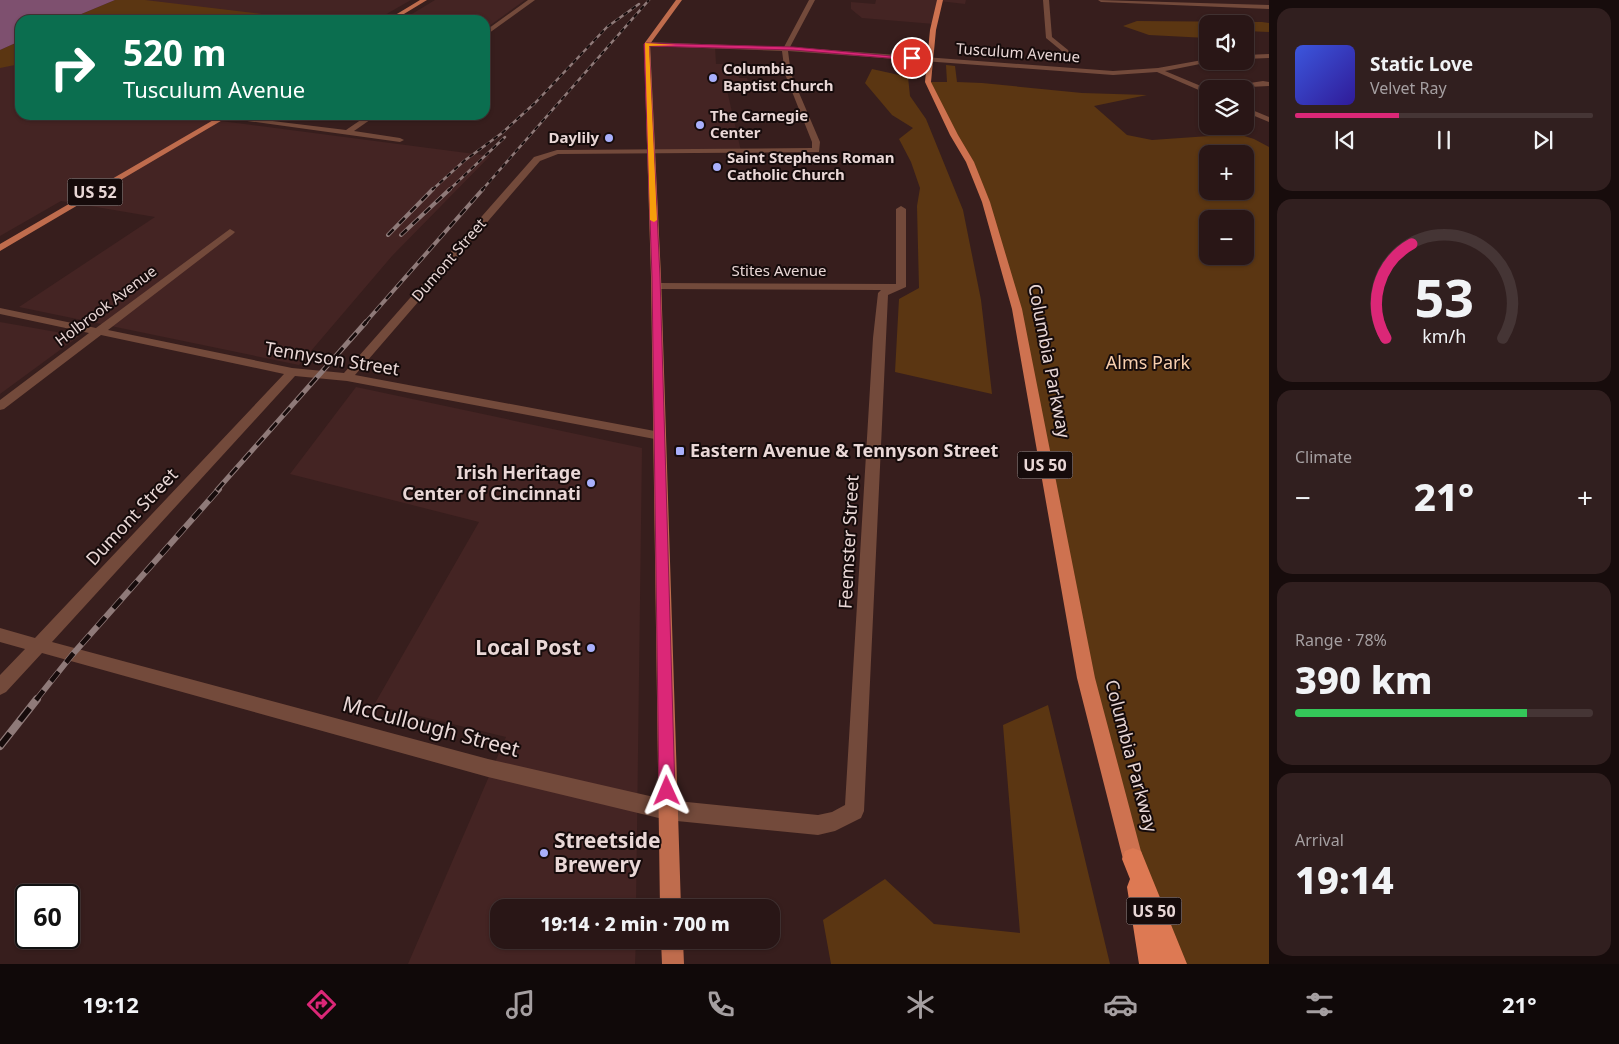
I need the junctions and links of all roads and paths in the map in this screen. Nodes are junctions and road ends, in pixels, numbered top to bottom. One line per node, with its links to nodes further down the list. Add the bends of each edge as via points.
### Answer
1 (424, 0): 9 (main road)
2 (532, 0): 10 (street)
3 (679, 0): 11 (main road)
4 (812, 0): 12 (street)
5 (940, 0): 15 (highway, Columbia Parkway / US 50)
6 (1046, 0): 16 (street, via 1050,38 1066,51)
7 (1101, 0): 8 (street)
8 (1269, 6)
9 (398, 15)
10 (490, 30)
11 (647, 44): 12 (street, Tusculum Avenue); 29 (main road)
12 (785, 49): 15 (street, Tusculum Avenue); 29 (street, via 788,74 816,142 816,150)
13 (1269, 56): 14 (street)
14 (1254, 57)
15 (930, 59): 18 (street, Tusculum Avenue, via 1113,73); 46 (highway, Columbia Parkway / US 50, via 928,82 970,162 986,202 1017,309 1086,678)
16 (1070, 59)
17 (1199, 63): 18 (street, Tusculum Avenue)
18 (1158, 70): 21 (street)
19 (1254, 84): 20 (street)
20 (1269, 84)
21 (1199, 88)
22 (1254, 113): 26 (street)
23 (218, 120): 32 (main road, US 52)
24 (262, 120): 27 (street)
25 (366, 120): 27 (street)
26 (1269, 120)
27 (348, 132): 28 (street)
28 (400, 140)
29 (651, 151): 33 (main road); 38 (street, Dumont Street, via 557,152 537,159)
30 (901, 209): 34 (street)
31 (230, 232): 36 (street, Holbrook Avenue)
32 (0, 248)
33 (656, 286): 34 (street, Stites Avenue); 40 (main road)
34 (901, 287): 45 (street, Feemster Street, via 883,294 879,338)
35 (0, 311): 36 (street, Tennyson Street)
36 (100, 332): 37 (street, Tennyson Street); 39 (street, Holbrook Avenue)
37 (292, 372): 38 (street, Tennyson Street); 42 (street, Dumont Street)
38 (347, 377): 40 (street, Tennyson Street)
39 (0, 406)
40 (660, 436): 44 (main road)
41 (0, 635): 42 (street, McCullough Street)
42 (39, 645): 43 (street, Dumont Street); 44 (street, McCullough Street, via 488,768)
43 (0, 687)
44 (667, 810): 45 (street, McCullough Street, via 818,825); 47 (main road)
45 (854, 811)
46 (1133, 859): 50 (highway, Columbia Parkway / US 50); 51 (highway, Columbia Parkway / US 50)
47 (671, 899)
48 (672, 949): 49 (main road)
49 (672, 964)
50 (1151, 964)
51 (1175, 964)

